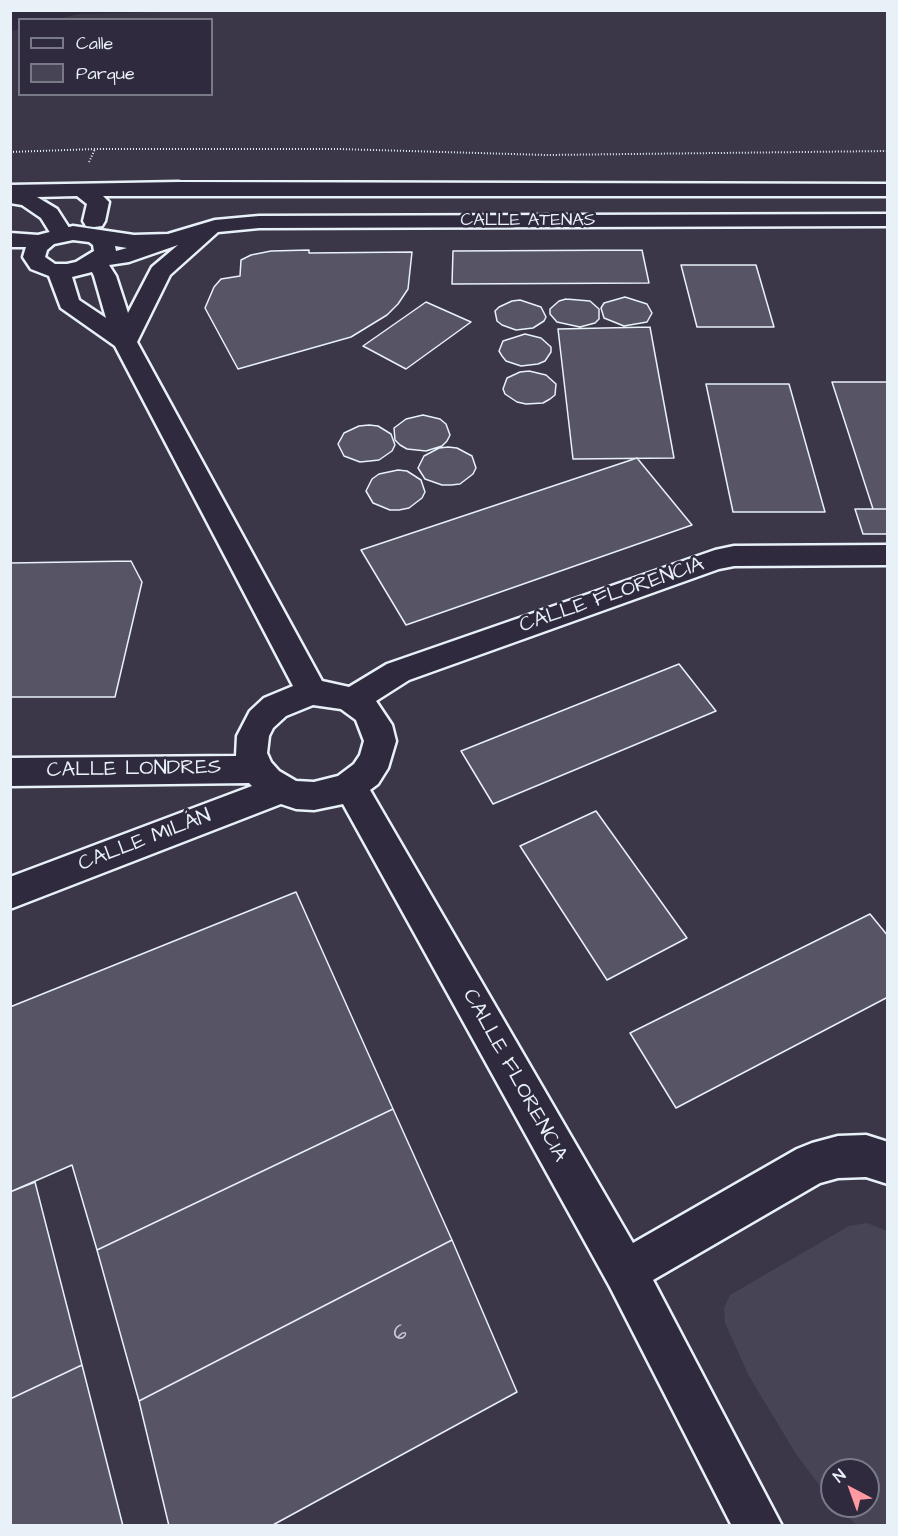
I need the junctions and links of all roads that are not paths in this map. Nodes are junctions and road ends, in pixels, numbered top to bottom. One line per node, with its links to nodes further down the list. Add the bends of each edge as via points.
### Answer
1 (710, 175): 2 (street); 3 (street); 8 (street, via 528,183 108,183)
2 (888, 175)
3 (10, 177)
4 (10, 184): 8 (street)
5 (179, 188): 6 (street); 8 (street); 14 (street, via 125,205)
6 (888, 190)
7 (10, 191): 8 (street)
8 (83, 191): 10 (street); 14 (street, via 98,202)
9 (10, 196): 10 (street, via 29,201)
10 (50, 214): 14 (street)
11 (888, 220): 12 (street, CALLE ATENAS, via 259,222)
12 (215, 226): 14 (street, CALLE ATENAS, via 121,257); 17 (street, via 160,272)
13 (10, 240): 14 (street)
14 (82, 241): 16 (street, via 83,268); 16 (street, via 37,248 34,256); 17 (street, via 105,276)
15 (10, 257): 16 (street)
16 (48, 267): 17 (street, via 69,303)
17 (125, 342): 19 (street)
18 (888, 555): 20 (street, CALLE FLORENCIA, via 734,556 715,560 398,672)
19 (313, 693): 20 (street); 22 (street, via 275,707 261,720 253,736 251,753)
20 (352, 700): 23 (street, via 367,711 380,741 376,759 366,774)
21 (10, 772): 22 (street, CALLE LONDRES)
22 (268, 779): 23 (street, via 296,795 333,793); 24 (street, CALLE MILÁN)
23 (350, 786): 26 (street, CALLE FLORENCIA)
24 (10, 893)
25 (888, 1163): 26 (street, via 866,1156 838,1157 812,1164)
26 (625, 1272): 27 (street, CALLE FLORENCIA)
27 (758, 1526)

